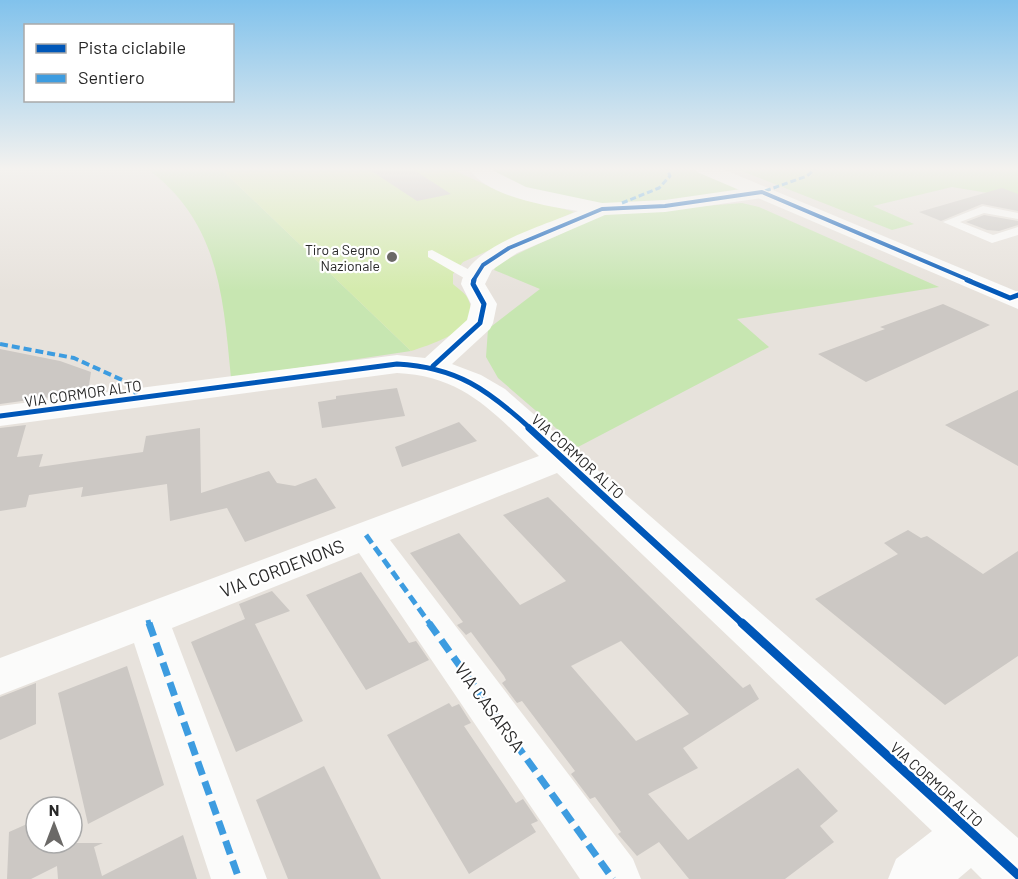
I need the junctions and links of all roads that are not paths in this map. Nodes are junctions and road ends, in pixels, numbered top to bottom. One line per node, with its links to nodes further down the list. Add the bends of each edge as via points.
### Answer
1 (600, 209): 10 (street, via 501,252 483,265)
2 (803, 209): 11 (street)
3 (983, 209): 7 (lane, via 949,222)
4 (983, 209): 5 (lane)
5 (1018, 216)
6 (1018, 231): 7 (lane)
7 (992, 239): 8 (lane)
8 (1018, 247)
9 (432, 254): 10 (lane)
10 (474, 278): 12 (street, via 473,284 484,304 483,316 475,329)
11 (1015, 298)
12 (433, 366): 13 (street, VIA CORMOR ALTO, via 397,364); 14 (street, VIA CORMOR ALTO, via 494,396)
13 (0, 416)
14 (563, 459): 15 (street, VIA CORDENONS); 18 (street, VIA CORMOR ALTO)
15 (366, 535): 16 (street, VIA CORDENONS); 21 (street, VIA CASARSA)
16 (148, 620): 17 (street, VIA CORDENONS); 20 (street)
17 (0, 677)
18 (972, 832): 19 (street, VIA CORMOR ALTO); 22 (street)
19 (1018, 875)
20 (239, 879)
21 (613, 879)
22 (916, 879)

